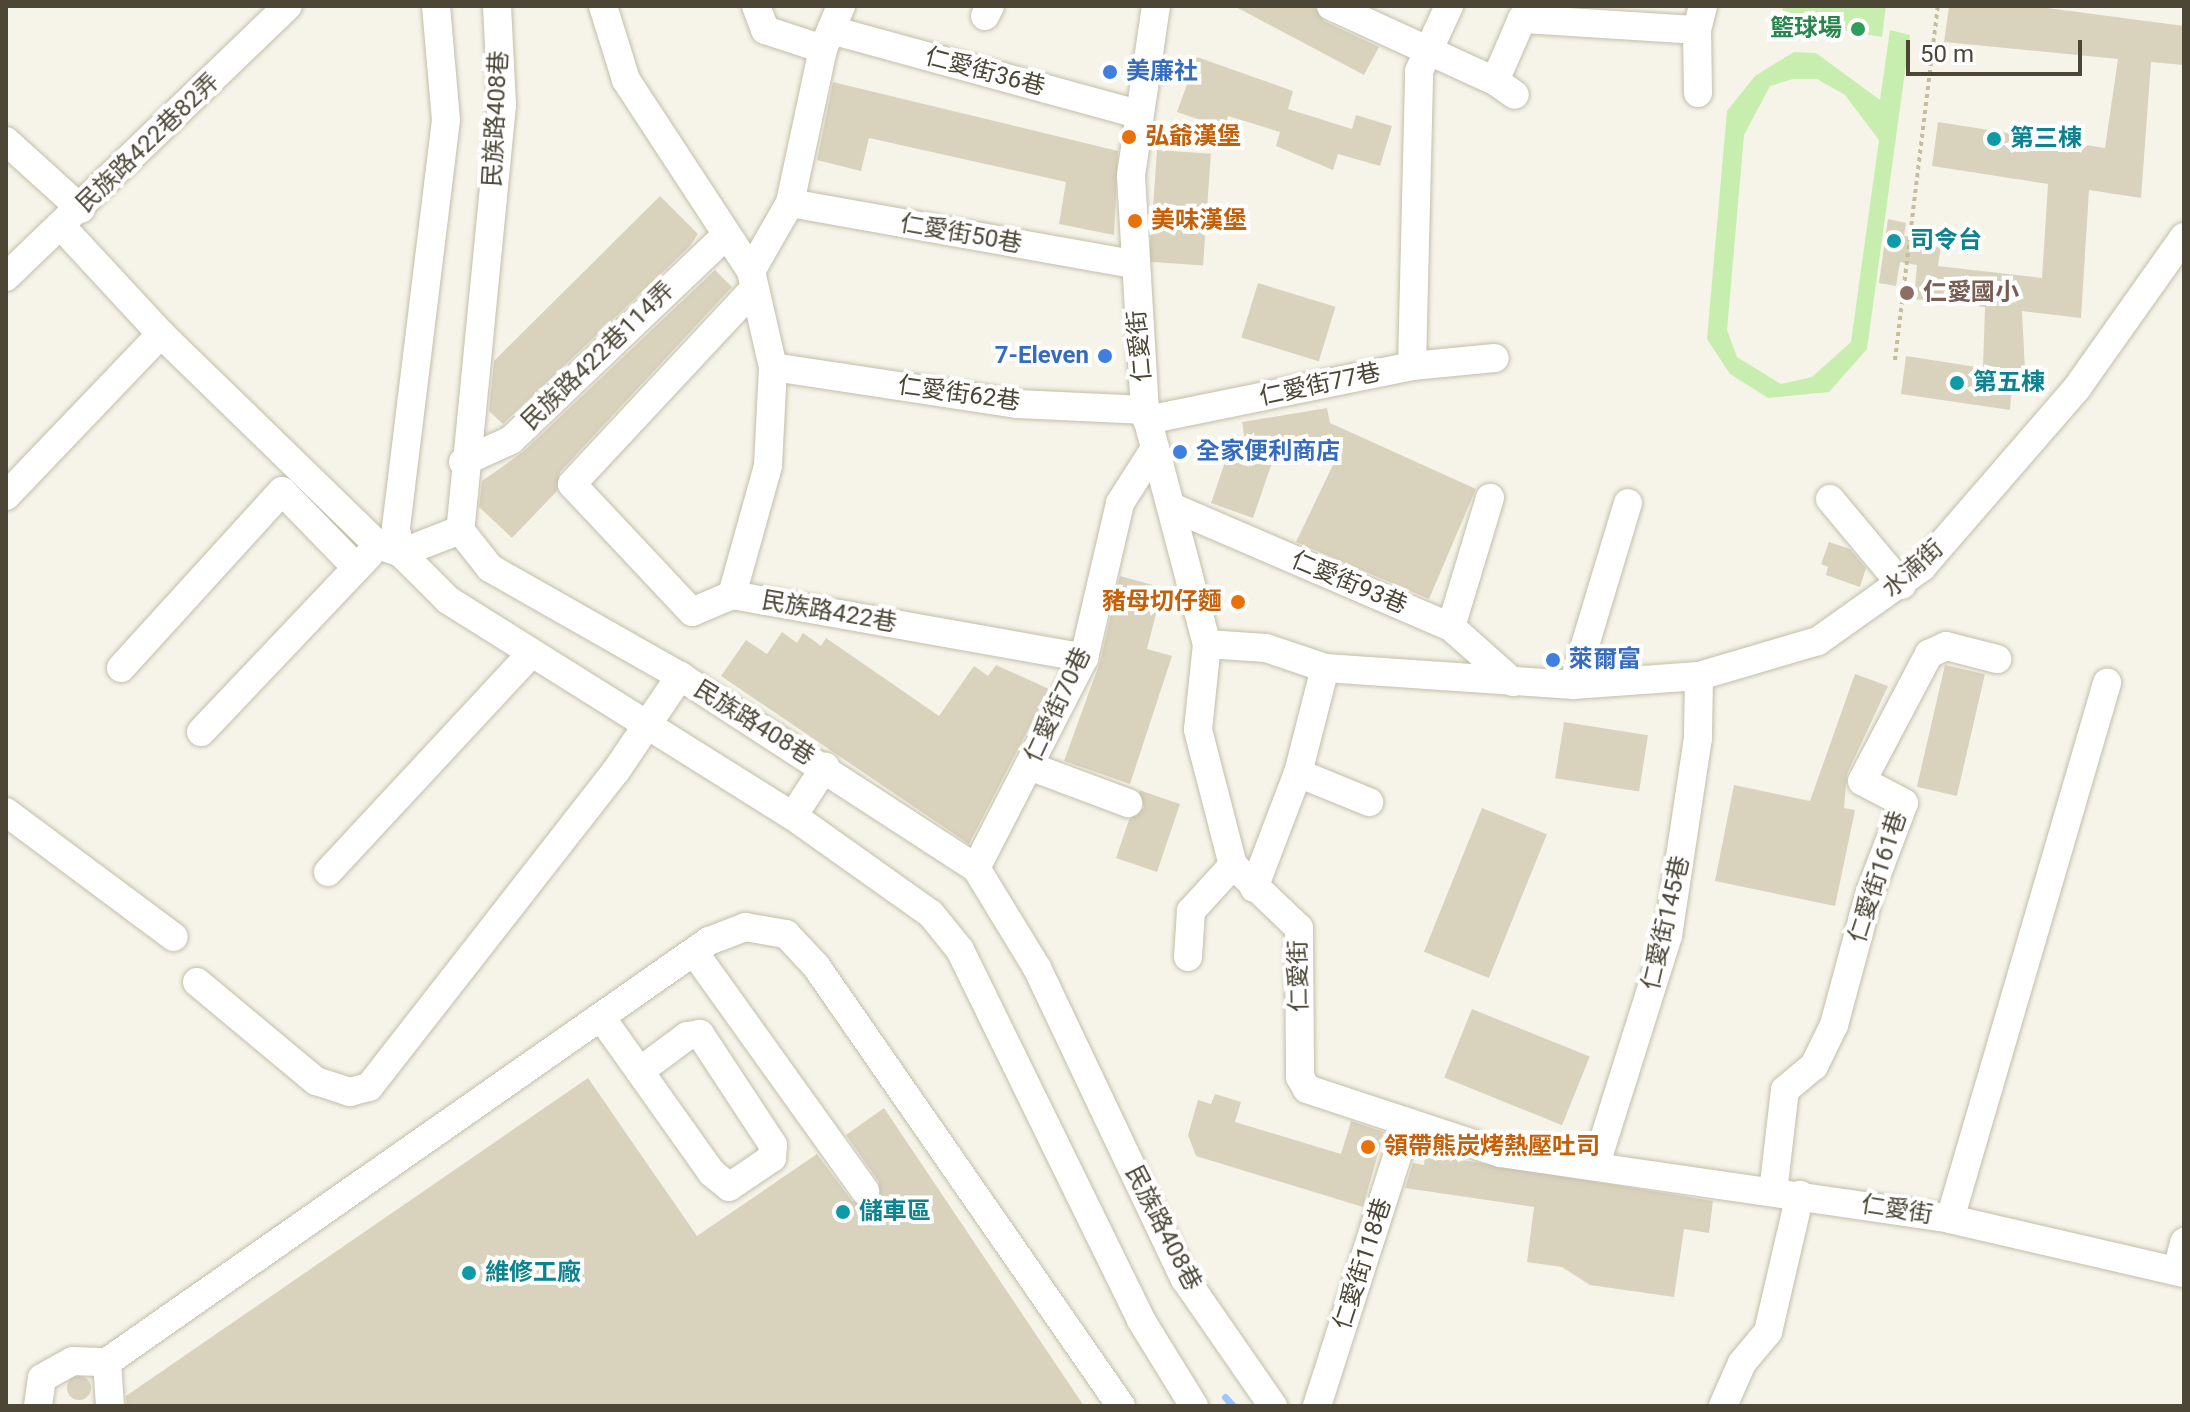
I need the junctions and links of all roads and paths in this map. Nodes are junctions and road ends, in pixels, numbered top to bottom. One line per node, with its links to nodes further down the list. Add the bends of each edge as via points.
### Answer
1 (288, 6): 17 (street, 民族路422巷82弄)
2 (436, 6): 37 (street, 民族路408巷, via 446,120 396,530)
3 (497, 6): 30 (street, 民族路408巷, via 502,105)
4 (603, 6): 18 (street, 民族路422巷, via 626,80 671,141)
5 (756, 6): 11 (street, 仁愛街36巷, via 765,30)
6 (1156, 6): 14 (street, 仁愛街)
7 (1331, 6): 12 (street)
8 (1449, 6): 12 (street)
9 (1938, 6): 25 (path)
10 (1700, 18): 12 (street, via 1522,19 1505,88); 13 (street)
11 (832, 28): 14 (street, 仁愛街36巷); 16 (street)
12 (1428, 56): 26 (street, via 1419,71)
13 (1698, 93)
14 (1139, 114): 20 (street, 仁愛街)
15 (6, 141): 17 (street)
16 (790, 203): 20 (street, 仁愛街50巷); 22 (street)
17 (72, 218): 21 (street, 民族路422巷82弄); 23 (street)
18 (724, 237): 22 (street, 民族路422巷); 30 (street, 民族路422巷114弄, via 511,440)
19 (2184, 237): 39 (street, 水湳街, via 2077,388)
20 (1133, 264): 28 (street, 仁愛街)
21 (6, 277)
22 (751, 281): 27 (street, 民族路422巷); 40 (street, via 572,484 692,612)
23 (161, 334): 31 (street); 37 (street)
24 (1495, 358): 26 (street, 仁愛街77巷)
25 (1895, 360)
26 (1412, 366): 28 (street, 仁愛街77巷)
27 (773, 367): 28 (street, 仁愛街62巷, via 1018,404); 40 (street, 民族路422巷, via 768,466)
28 (1146, 415): 29 (street, 仁愛街)
29 (1155, 448): 35 (street, 仁愛街); 44 (street, 仁愛街70巷, via 1120,503)
30 (463, 462): 36 (street, 民族路408巷)
31 (6, 496)
32 (1490, 498): 41 (street)
33 (1830, 499): 39 (street)
34 (1628, 503): 52 (street)
35 (1172, 507): 41 (street, 仁愛街93巷); 42 (street, 仁愛街)
36 (460, 530): 37 (street); 48 (street, 民族路408巷, via 490,568)
37 (389, 549): 38 (street); 43 (street, via 448,600)
38 (357, 568): 46 (street, via 282,491); 54 (street)
39 (1902, 585): 49 (street, 水湳街, via 1818,641)
40 (732, 595): 44 (street, 民族路422巷)
41 (1451, 627): 50 (street, 仁愛街93巷)
42 (1207, 644): 47 (street, 水湳街, via 1266,648); 62 (street, 仁愛街, via 1198,730)
43 (530, 655): 53 (street); 64 (street)
44 (1084, 658): 55 (street, 仁愛街70巷)
45 (1997, 659): 75 (street, 仁愛街161巷, via 1946,646 1929,654 1862,781 1904,803 1869,895 1834,1025 1814,1066 1785,1090)
46 (121, 668)
47 (1325, 668): 50 (street, 水湳街); 57 (street)
48 (680, 676): 53 (street); 56 (street, 民族路408巷)
49 (1699, 676): 52 (street, 水湳街); 73 (street, 仁愛街145巷, via 1698,738 1668,936)
50 (1513, 682): 52 (street, 水湳街)
51 (2107, 683): 76 (street)
52 (1573, 685)
53 (646, 728): 61 (street); 69 (street, via 369,1087 350,1092 316,1081)
54 (201, 732)
55 (1029, 766): 59 (street); 63 (street, 仁愛街70巷)
56 (825, 767): 61 (street); 63 (street, 民族路408巷)
57 (1298, 773): 58 (street); 65 (street)
58 (1369, 802)
59 (1128, 803)
60 (6, 812): 66 (street)
61 (793, 816): 83 (street, via 931,914 960,950 1141,1320)
62 (1233, 865): 65 (street, 仁愛街); 68 (street, via 1191,911)
63 (976, 868): 84 (street, 民族路408巷, via 1037,968 1185,1279)
64 (328, 872)
65 (1254, 888): 72 (street, 仁愛街, via 1299,928 1300,1077 1307,1089)
66 (174, 937)
67 (694, 952): 70 (street); 74 (street); 82 (street, via 745,927 786,934 816,966)
68 (1188, 957)
69 (197, 982)
70 (601, 1017): 71 (street); 79 (street)
71 (640, 1071): 71 (street, via 729,1187 772,1158 773,1145 700,1034 687,1036)
72 (1408, 1122): 73 (street, 仁愛街, via 1500,1153); 85 (street, 仁愛街118巷)
73 (1596, 1164): 75 (street, 仁愛街)
74 (865, 1191)
75 (1787, 1194): 76 (street, 仁愛街); 86 (street, 仁愛街161巷, via 1768,1332 1742,1363)
76 (1950, 1219): 78 (street, 仁愛街)
77 (2184, 1242): 78 (street)
78 (2180, 1272)
79 (107, 1362): 80 (street, via 73,1361 42,1378); 81 (street)
80 (38, 1406)
81 (110, 1406)
82 (1121, 1406)
83 (1194, 1406)
84 (1273, 1406)
85 (1317, 1406)
86 (1723, 1406)

